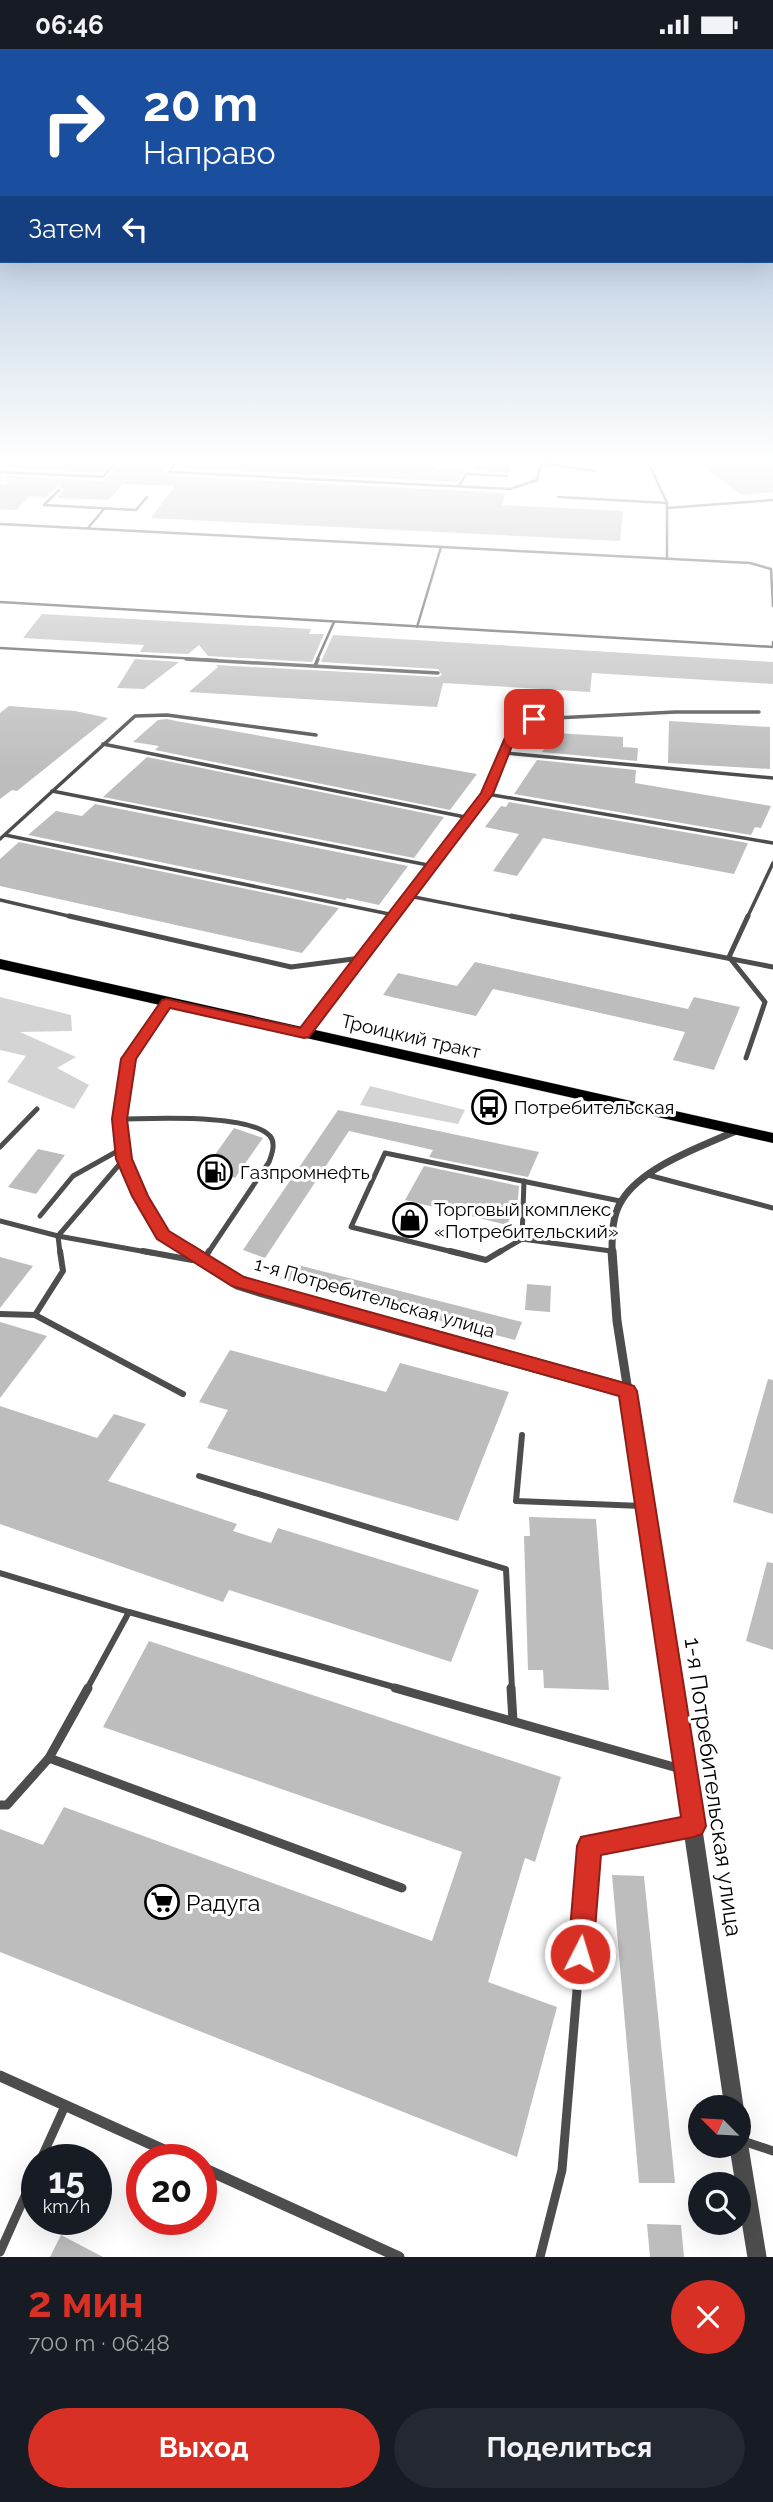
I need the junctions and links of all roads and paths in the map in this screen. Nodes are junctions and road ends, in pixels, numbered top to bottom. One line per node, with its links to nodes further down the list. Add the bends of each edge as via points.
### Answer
1 (436, 565): 6 (lane)
2 (757, 565): 4 (lane, via 771,569)
3 (0, 602): 5 (lane)
4 (773, 606)
5 (334, 622): 6 (lane); 9 (lane)
6 (417, 627): 7 (lane, via 773,647)
7 (773, 642)
8 (0, 648): 9 (lane)
9 (315, 666): 10 (lane)
10 (438, 673)
11 (759, 712): 14 (lane, via 534,719 513,729)
12 (316, 735): 13 (lane, via 167,715 135,716)
13 (103, 744): 16 (lane); 18 (lane)
14 (505, 753): 15 (lane); 17 (lane)
15 (773, 778)
16 (52, 791): 19 (lane); 23 (lane)
17 (487, 794): 18 (lane); 21 (lane)
18 (470, 818): 23 (lane)
19 (5, 835): 20 (lane); 26 (lane)
20 (0, 839)
21 (773, 843)
22 (773, 863): 27 (lane)
23 (433, 866): 24 (lane)
24 (409, 896): 26 (lane); 27 (lane)
25 (0, 900): 28 (lane, via 292,967)
26 (394, 915): 28 (lane)
27 (729, 957): 30 (lane); 33 (lane, via 765,1002)
28 (361, 958): 32 (lane)
29 (0, 964): 31 (main road, Троицкий тракт)
30 (773, 967)
31 (167, 1003): 32 (main road, Троицкий тракт); 35 (street, 1-я Потребительская улица, via 128,1059)
32 (304, 1034): 36 (main road, Троицкий тракт)
33 (746, 1058)
34 (37, 1109): 38 (lane)
35 (120, 1119): 39 (street, 1-я Потребительская улица); 49 (lane, via 223,1120 263,1130 271,1137 274,1146 269,1162)
36 (738, 1130): 37 (main road, Троицкий тракт); 40 (street)
37 (773, 1138)
38 (0, 1147)
39 (124, 1153): 44 (lane, via 73,1176); 46 (lane); 49 (street, 1-я Потребительская улица, via 140,1196 163,1235)
40 (648, 1175): 42 (street); 43 (lane)
41 (524, 1181): 42 (lane); 47 (lane); 47 (lane, via 385,1153 351,1227 486,1260)
42 (620, 1201): 48 (street, 1-я Потребительская улица)
43 (773, 1208)
44 (40, 1216)
45 (0, 1221): 46 (lane)
46 (58, 1236): 49 (lane); 51 (lane, via 63,1271)
47 (522, 1239): 48 (lane)
48 (611, 1251): 52 (street, 1-я Потребительская улица)
49 (203, 1261): 52 (street, 1-я Потребительская улица, via 238,1282 263,1290)
50 (0, 1314): 51 (lane)
51 (35, 1315): 53 (lane)
52 (628, 1391): 56 (street, 1-я Потребительская улица)
53 (183, 1394)
54 (522, 1435): 56 (lane, via 516,1501)
55 (199, 1476): 59 (lane, via 506,1569)
56 (645, 1506): 61 (street, 1-я Потребительская улица)
57 (0, 1573): 58 (lane)
58 (129, 1612): 59 (lane); 60 (lane)
59 (513, 1721): 61 (lane)
60 (49, 1758): 62 (lane, via 7,1805); 64 (lane)
61 (685, 1770): 63 (street, 1-я Потребительская улица)
62 (0, 1805)
63 (694, 1826): 66 (street, 1-я Потребительская улица); 77 (lane, via 589,1846 562,2169)
64 (402, 1888)
65 (0, 2076): 67 (street)
66 (732, 2095)
67 (65, 2106): 68 (lane); 69 (street)
68 (48, 2144)
69 (150, 2144)
70 (751, 2144): 71 (lane)
71 (773, 2151)
72 (741, 2158): 78 (street)
73 (217, 2174): 76 (street)
74 (21, 2205): 75 (lane)
75 (0, 2252)
76 (399, 2257)
77 (540, 2257)
78 (757, 2257)

